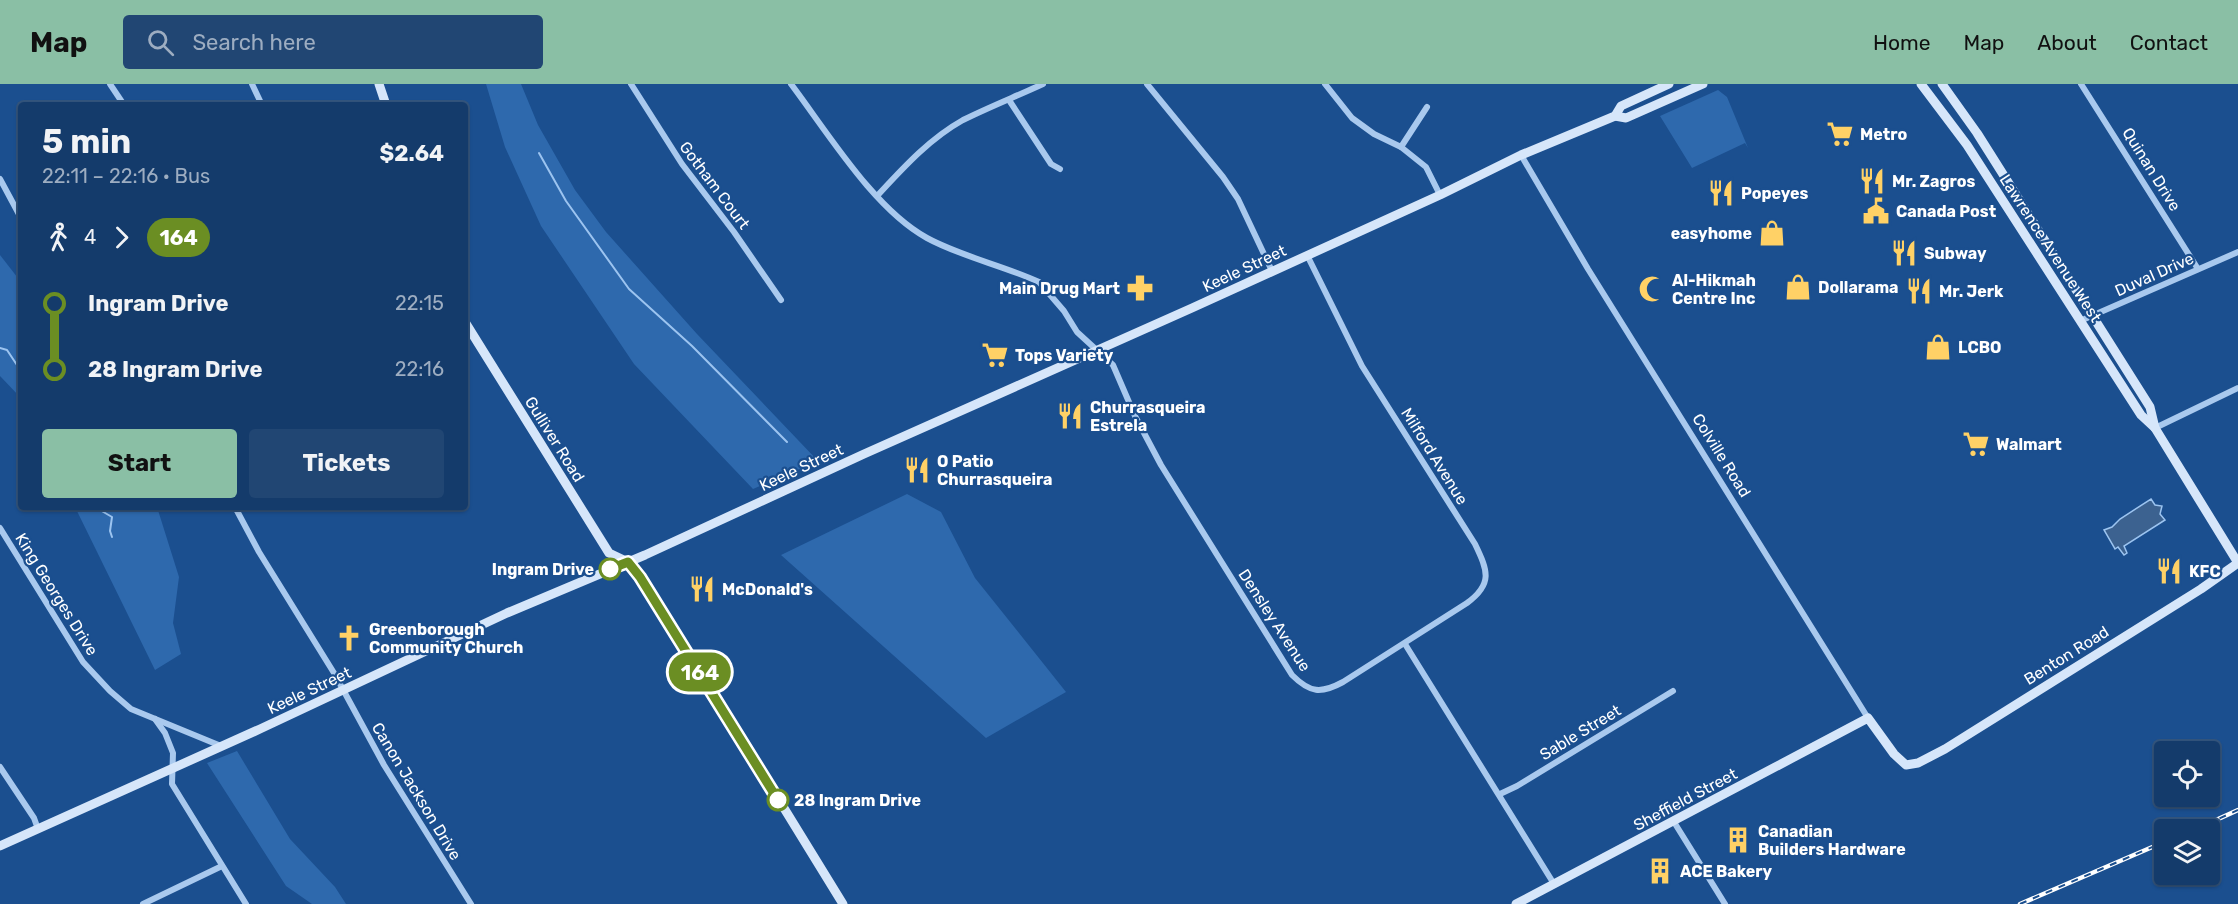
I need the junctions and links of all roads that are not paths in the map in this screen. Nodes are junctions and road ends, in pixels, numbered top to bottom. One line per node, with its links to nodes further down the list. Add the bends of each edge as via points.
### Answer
1 (110, 84): 15 (street)
2 (252, 84): 16 (street)
3 (379, 84): 17 (main road)
4 (631, 84): 33 (street, Gotham Court, via 682,165)
5 (791, 84): 27 (street, Densley Avenue)
6 (1043, 84): 14 (street)
7 (1148, 84): 32 (street, via 1238,199)
8 (1325, 84): 22 (street, via 1352,118)
9 (1669, 84): 19 (main road, Keele Street, via 1622,106)
10 (1704, 84): 19 (main road, Keele Street, via 1626,118)
11 (1921, 84): 21 (main road, Lawrence Avenue West)
12 (1942, 84): 20 (main road, Lawrence Avenue West)
13 (2081, 84): 31 (street, Quinan Drive)
14 (1009, 100): 24 (street, via 1052,164); 27 (street, via 935,139)
15 (122, 102)
16 (261, 102)
17 (385, 102)
18 (1426, 107): 22 (street)
19 (1615, 116): 23 (main road, Keele Street)
20 (1977, 133): 21 (main road); 34 (main road, Lawrence Avenue West)
21 (1967, 145): 35 (main road, Lawrence Avenue West)
22 (1401, 147): 26 (street, via 1426,167)
23 (1521, 156): 26 (main road, Keele Street); 48 (street, Colville Road)
24 (1060, 169)
25 (0, 179): 28 (street)
26 (1440, 195): 30 (main road, Keele Street)
27 (877, 196): 37 (street, Densley Avenue, via 896,217 929,239 1039,282)
28 (18, 212)
29 (2238, 252): 31 (street, Duval Drive)
30 (1307, 255): 32 (main road, Keele Street); 44 (street, Milford Avenue, via 1362,366 1483,562 1486,580 1478,595)
31 (2198, 269): 34 (street, Duval Drive)
32 (1272, 271): 37 (main road, Keele Street)
33 (781, 300)
34 (2092, 316): 35 (street, Duval Drive); 39 (main road, Lawrence Avenue West, via 2150,407)
35 (2080, 321): 39 (main road, Lawrence Avenue West, via 2141,415)
36 (468, 327): 42 (main road, Gulliver Road, via 609,553)
37 (1096, 351): 42 (main road, Keele Street); 44 (street, Densley Avenue, via 1113,365 1161,465 1292,675 1308,688 1324,690)
38 (2238, 388): 39 (street)
39 (2156, 428): 43 (main road, Lawrence Avenue West)
40 (237, 510): 45 (street, Canon Jackson Drive, via 258,552)
41 (0, 528): 47 (street, King Georges Drive, via 83,662 131,709)
42 (628, 562): 45 (main road, Keele Street, via 507,613); 62 (main road, via 654,597)
43 (2238, 563): 50 (main road, Benton Road, via 1945,748)
44 (1405, 644): 53 (street)
45 (344, 690): 49 (main road, Keele Street); 61 (street, Canon Jackson Drive, via 401,793)
46 (1673, 691): 53 (street, Sable Street)
47 (150, 715): 49 (street, King Georges Drive); 52 (street, King Georges Drive, via 167,737 173,753)
48 (1868, 718): 50 (main road, Colville Road); 54 (main road, Sheffield Street)
49 (221, 746): 52 (main road, Keele Street)
50 (1906, 765)
51 (0, 767): 55 (street)
52 (172, 768): 55 (main road, Keele Street); 57 (street, King Georges Drive, via 172,784)
53 (1500, 794): 58 (street)
54 (1674, 822): 58 (main road, Sheffield Street); 64 (street)
55 (38, 829): 56 (main road, Keele Street)
56 (0, 846)
57 (222, 866): 59 (street); 60 (street, King Georges Drive)
58 (1554, 884): 63 (main road, Sheffield Street)
59 (143, 904)
60 (246, 904)
61 (471, 904)
62 (843, 904)
63 (1516, 904)
64 (1725, 904)

